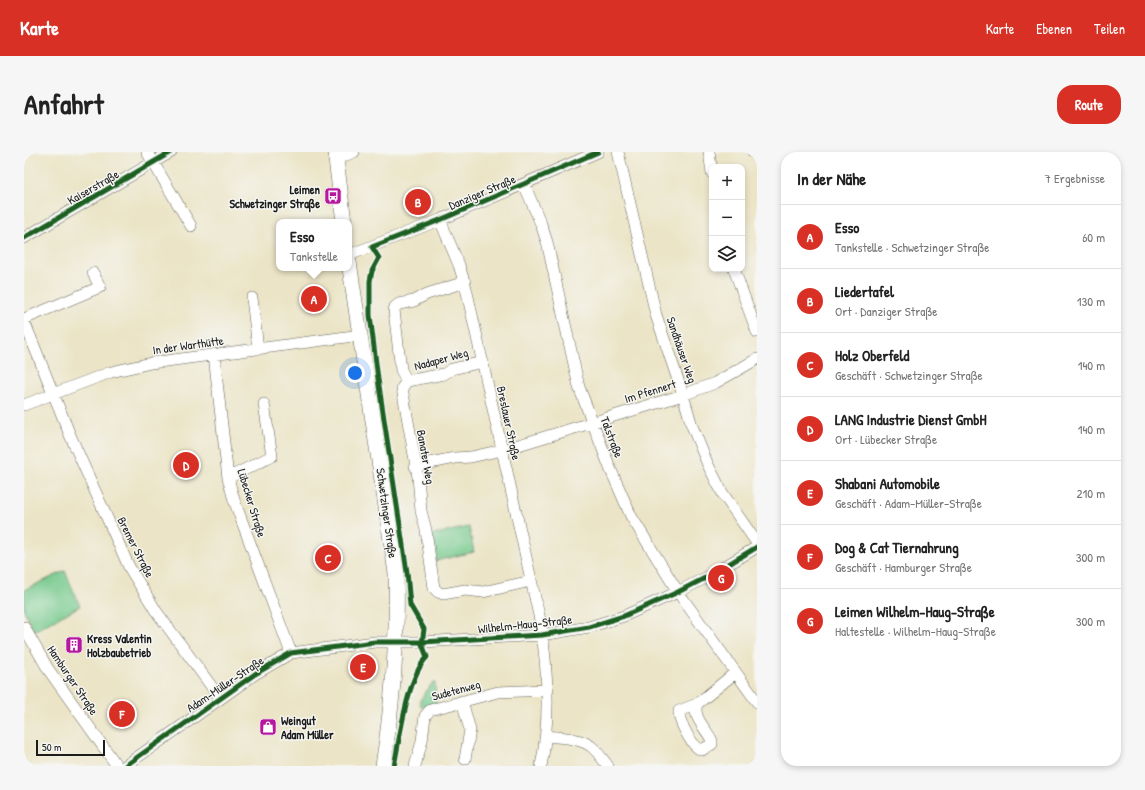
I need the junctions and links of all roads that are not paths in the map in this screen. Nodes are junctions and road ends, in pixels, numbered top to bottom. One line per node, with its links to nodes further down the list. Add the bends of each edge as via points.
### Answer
1 (147, 152): 10 (street)
2 (171, 152): 10 (street, Kaiserstraße)
3 (354, 152): 9 (street)
4 (598, 152): 12 (street, Danziger Straße)
5 (618, 152): 32 (street, Sandhäuser Weg, via 656,315)
6 (709, 152): 11 (street)
7 (753, 152): 8 (street)
8 (757, 155)
9 (336, 156): 13 (main road)
10 (153, 163): 15 (street); 16 (street, Kaiserstraße)
11 (711, 164)
12 (524, 184): 14 (street, Danziger Straße); 35 (street, Talstraße, via 547,242 575,373)
13 (344, 219)
14 (440, 220): 17 (street, Danziger Straße); 21 (street, Breslauer Straße)
15 (191, 226)
16 (24, 238)
17 (352, 254)
18 (350, 271): 25 (main road, Schwetzinger Straße)
19 (735, 272): 24 (street)
20 (93, 273): 23 (street, via 100,287)
21 (465, 282): 29 (street, Breslauer Straße); 30 (street, Banater Weg, via 399,304 394,308 401,370)
22 (252, 298): 26 (street)
23 (24, 320): 31 (street, Bremer Straße)
24 (757, 332)
25 (360, 335): 26 (street, In der Warthütte); 45 (main road, Schwetzinger Straße, via 396,573)
26 (258, 348): 27 (street, In der Warthütte)
27 (214, 355): 31 (street, In der Warthütte, via 151,363 110,372); 38 (street, Lübecker Straße)
28 (757, 359): 32 (street, Im Pfennert, via 715,384)
29 (482, 362): 30 (street, Nadaper Weg, via 452,369 444,374); 36 (street, Breslauer Straße)
30 (407, 381): 37 (street, Banater Weg, via 402,388)
31 (54, 393): 34 (street, In der Warthütte); 49 (street, Bremer Straße, via 129,567 156,611)
32 (683, 395): 35 (street, Im Pfennert); 39 (street, Sandhäuser Weg, via 708,465 723,494)
33 (264, 404): 38 (street, via 272,456)
34 (24, 405)
35 (592, 422): 36 (street, Im Pfennert); 42 (street, Talstraße, via 631,516)
36 (502, 450): 37 (street, Im Pfennert); 41 (street, Breslauer Straße)
37 (416, 466): 41 (street, Banater Weg, via 436,590 443,594 465,590 483,592)
38 (228, 478): 46 (street, Lübecker Straße)
39 (757, 543)
40 (757, 546): 42 (street, Wilhelm-Haug-Straße)
41 (532, 581): 44 (street, Breslauer Straße)
42 (678, 592): 44 (street, Wilhelm-Haug-Straße, via 603,623); 47 (street, Talstraße)
43 (24, 628): 55 (street, Hamburger Straße, via 48,669)
44 (542, 635): 45 (street, Wilhelm-Haug-Straße); 48 (street, Breslauer Straße)
45 (396, 642): 46 (street, Adam-Müller-Straße, via 375,642); 57 (main road, Schwetzinger Straße, via 392,707)
46 (291, 653): 49 (street, Adam-Müller-Straße)
47 (736, 672): 51 (street, Talstraße); 52 (street)
48 (548, 690): 50 (street, Sudetenweg, via 498,692); 53 (street, Breslauer Straße)
49 (220, 698): 56 (street, Adam-Müller-Straße)
50 (462, 701): 54 (street, via 470,730); 58 (street, Sudetenweg, via 427,712)
51 (757, 702)
52 (697, 704)
53 (546, 736): 59 (street, Breslauer Straße); 60 (street, via 585,742)
54 (465, 759)
55 (117, 766)
56 (125, 766)
57 (383, 766)
58 (415, 766)
59 (541, 766)
60 (608, 766)

